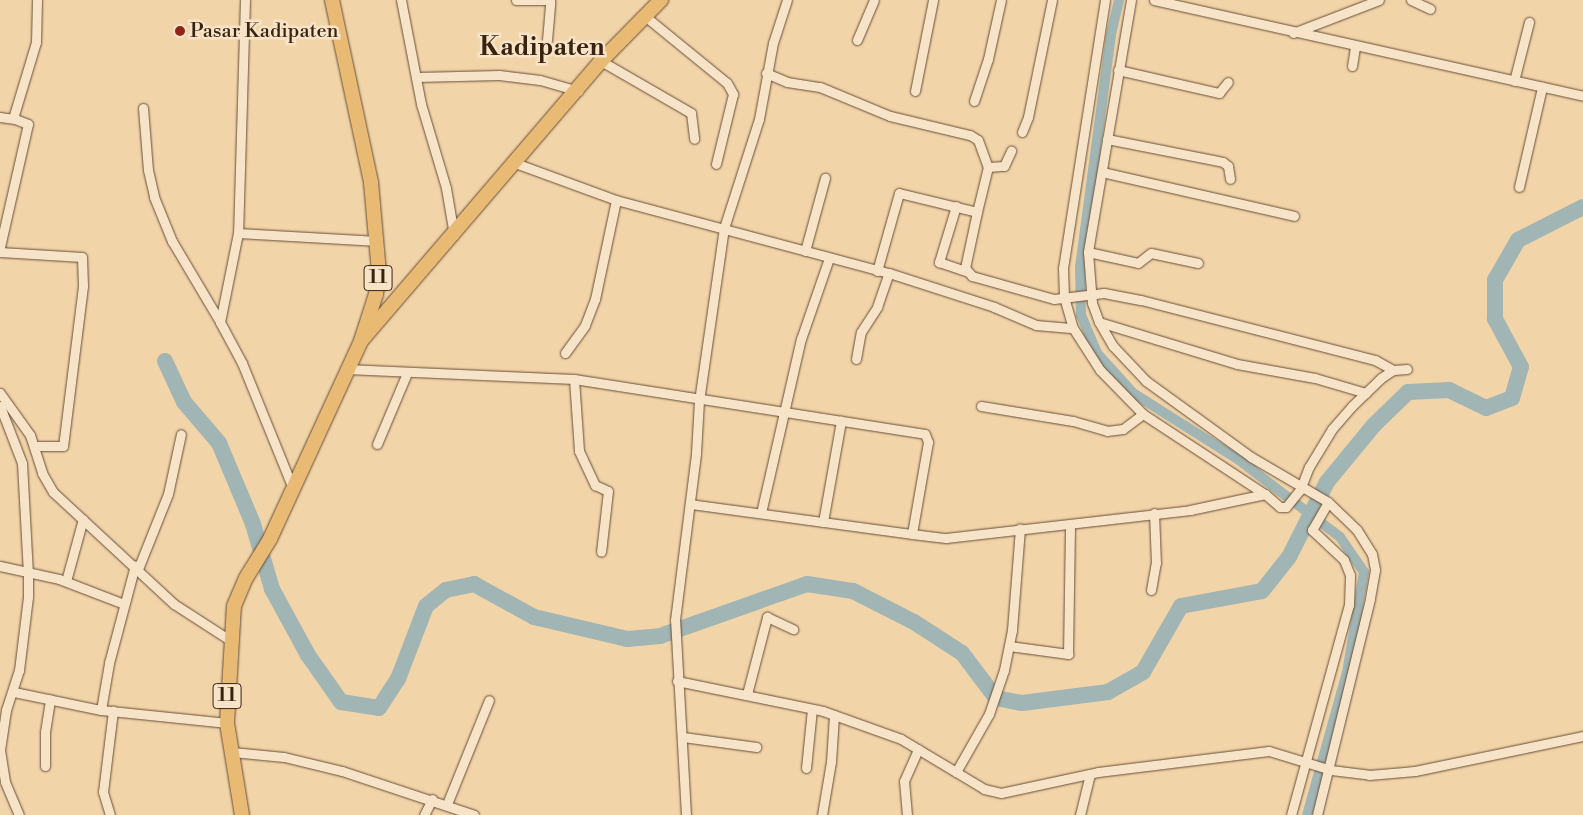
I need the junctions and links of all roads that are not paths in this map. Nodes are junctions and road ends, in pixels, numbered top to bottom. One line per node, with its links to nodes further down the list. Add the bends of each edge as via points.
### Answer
1 (37, 0): 39 (street, via 38,29 31,64 16,104)
2 (245, 0): 56 (street)
3 (332, 0): 58 (main road, 11, via 371,182)
4 (402, 0): 29 (street)
5 (516, 0): 17 (street)
6 (661, 0): 19 (main road)
7 (787, 0): 28 (street)
8 (874, 0): 23 (street)
9 (933, 0): 34 (street)
10 (1001, 0): 36 (street, via 988,59)
11 (1052, 0): 40 (street, via 1028,117)
12 (1105, 0): 69 (street, via 1067,228)
13 (1132, 0): 27 (street)
14 (1154, 0): 21 (street)
15 (1379, 0): 21 (street)
16 (1411, 0): 18 (street)
17 (550, 1): 22 (street)
18 (1430, 9)
19 (646, 17): 25 (main road); 45 (street, via 728,83 733,94)
20 (1529, 22): 30 (street)
21 (1293, 33): 24 (street)
22 (547, 40)
23 (857, 40)
24 (1355, 46): 26 (street); 30 (street)
25 (601, 61): 33 (main road); 42 (street, via 691,113)
26 (1352, 66)
27 (1118, 70): 31 (street, via 1219,94); 41 (street)
28 (766, 73): 46 (street, via 787,82 820,87 890,116 970,135 978,140); 55 (street, via 760,118)
29 (417, 77): 33 (street, via 499,76 540,80); 57 (street, via 421,104 446,188)
30 (1514, 81): 32 (street)
31 (1228, 82)
32 (1542, 87): 35 (street); 50 (street)
33 (578, 91): 44 (main road)
34 (915, 91)
35 (1583, 96)
36 (974, 101)
37 (143, 108): 70 (street, via 148,170 154,197 172,241)
38 (0, 117): 39 (street)
39 (15, 119): 59 (street, via 28,124)
40 (1022, 132)
41 (1107, 138): 47 (street); 49 (street, via 1223,162 1228,166)
42 (694, 139)
43 (1011, 150): 46 (street, via 1004,166)
44 (515, 163): 51 (street); 57 (main road)
45 (716, 164)
46 (988, 168): 53 (street)
47 (1102, 172): 54 (street); 62 (street)
48 (825, 178): 60 (street)
49 (1230, 179)
50 (1519, 187)
51 (616, 200): 55 (street); 74 (street, via 595,299 585,325)
52 (956, 206): 53 (street); 65 (street, via 899,193); 66 (street, via 939,262)
53 (976, 212): 66 (street)
54 (1294, 216)
55 (724, 228): 60 (street); 83 (street)
56 (238, 233): 58 (street); 70 (street)
57 (454, 235): 73 (main road)
58 (378, 241): 73 (main road, 11, via 376,294)
59 (0, 247)
60 (805, 251): 63 (street)
61 (0, 252): 93 (street, via 82,257 83,286 63,446)
62 (1088, 252): 64 (street, via 1138,263 1151,253); 68 (street)
63 (830, 258): 65 (street); 86 (street, via 801,339 786,399)
64 (1198, 263)
65 (877, 271): 67 (street)
66 (965, 271): 69 (street, via 1054,299)
67 (889, 273): 72 (street, via 994,307 1036,325); 75 (street, via 876,307 861,332)
68 (1088, 294): 69 (street); 71 (street); 78 (street, via 1141,300 1375,360)
69 (1065, 297): 72 (street)
70 (220, 322): 94 (street, via 242,363)
71 (1099, 322): 82 (street, via 1237,364 1315,378); 95 (street, via 1113,346 1146,381 1251,458)
72 (1073, 328): 87 (street, via 1100,370)
73 (361, 341): 76 (main road, 11)
74 (565, 353)
75 (856, 359)
76 (346, 369): 79 (street); 94 (main road, 11)
77 (1407, 369): 78 (street)
78 (1393, 370): 82 (street)
79 (407, 373): 80 (street); 92 (street)
80 (574, 379): 83 (street, via 682,395); 106 (street, via 578,451 596,486 608,491)
81 (0, 392): 88 (street)
82 (1366, 393): 95 (street, via 1332,429)
83 (699, 401): 86 (street); 98 (street)
84 (0, 406): 90 (street)
85 (981, 406): 87 (street, via 1107,430 1123,429)
86 (786, 413): 89 (street); 99 (street)
87 (1144, 414): 96 (street)
88 (18, 418): 90 (street); 93 (street)
89 (841, 421): 102 (street); 105 (street, via 913,431 927,437)
90 (12, 432): 109 (street, via 22,463)
91 (181, 434): 108 (street, via 168,494)
92 (377, 444)
93 (34, 446): 101 (street, via 42,473 53,492)
94 (292, 486): 114 (main road, 11, via 270,539 246,578 234,606)
95 (1303, 489): 96 (street, via 1289,506 1280,507); 97 (street)
96 (1265, 494): 100 (street, via 1190,510)
97 (1326, 501): 131 (street, via 1312,530 1344,560 1350,574 1350,605); 134 (street, via 1357,530 1372,554 1376,570)
98 (690, 504): 99 (street); 116 (street, via 675,620)
99 (761, 513): 102 (street)
100 (1154, 513): 103 (street); 111 (street, via 1156,563)
101 (83, 519): 108 (street); 110 (street)
102 (823, 522): 105 (street)
103 (1070, 526): 104 (street); 115 (street, via 1068,654)
104 (1020, 528): 105 (street, via 946,538); 115 (street)
105 (912, 534)
106 (600, 552)
107 (0, 566): 109 (street)
108 (137, 567): 112 (street); 114 (street, via 174,604)
109 (28, 574): 110 (street); 117 (street, via 25,634)
110 (66, 581): 112 (street)
111 (1151, 590)
112 (124, 604): 122 (street, via 108,663)
113 (793, 629): 118 (street, via 767,618)
114 (232, 642): 125 (main road, 11)
115 (1009, 646): 135 (street, via 993,704 973,748)
116 (677, 681): 118 (street); 127 (street)
117 (14, 692): 119 (street); 139 (street, via 6,710 0,750 5,782)
118 (747, 694): 121 (street)
119 (50, 700): 122 (street); 132 (street, via 45,732)
120 (489, 700): 138 (street)
121 (812, 709): 124 (street); 133 (street)
122 (101, 710): 123 (street)
123 (113, 711): 125 (street); 140 (street, via 103,792)
124 (834, 715): 129 (street, via 902,739); 145 (street, via 831,762)
125 (227, 723): 130 (main road, 11)
126 (1583, 736): 134 (street, via 1415,771 1369,775)
127 (683, 738): 128 (street); 144 (street)
128 (756, 747)
129 (918, 749): 135 (street); 146 (street, via 904,780)
130 (232, 752): 137 (street, via 284,757); 141 (main road, 11)
131 (1308, 762): 134 (street); 136 (street, via 1269,751); 148 (street)
132 (45, 766)
133 (806, 768)
134 (1329, 769): 149 (street)
135 (956, 772): 136 (street, via 984,789 1000,793)
136 (1090, 774): 147 (street)
137 (432, 799): 138 (street); 142 (street)
138 (447, 804): 143 (street)
139 (18, 815)
140 (110, 815)
141 (242, 815)
142 (424, 815)
143 (474, 815)
144 (686, 815)
145 (822, 815)
146 (907, 815)
147 (1080, 815)
148 (1292, 815)
149 (1317, 815)

